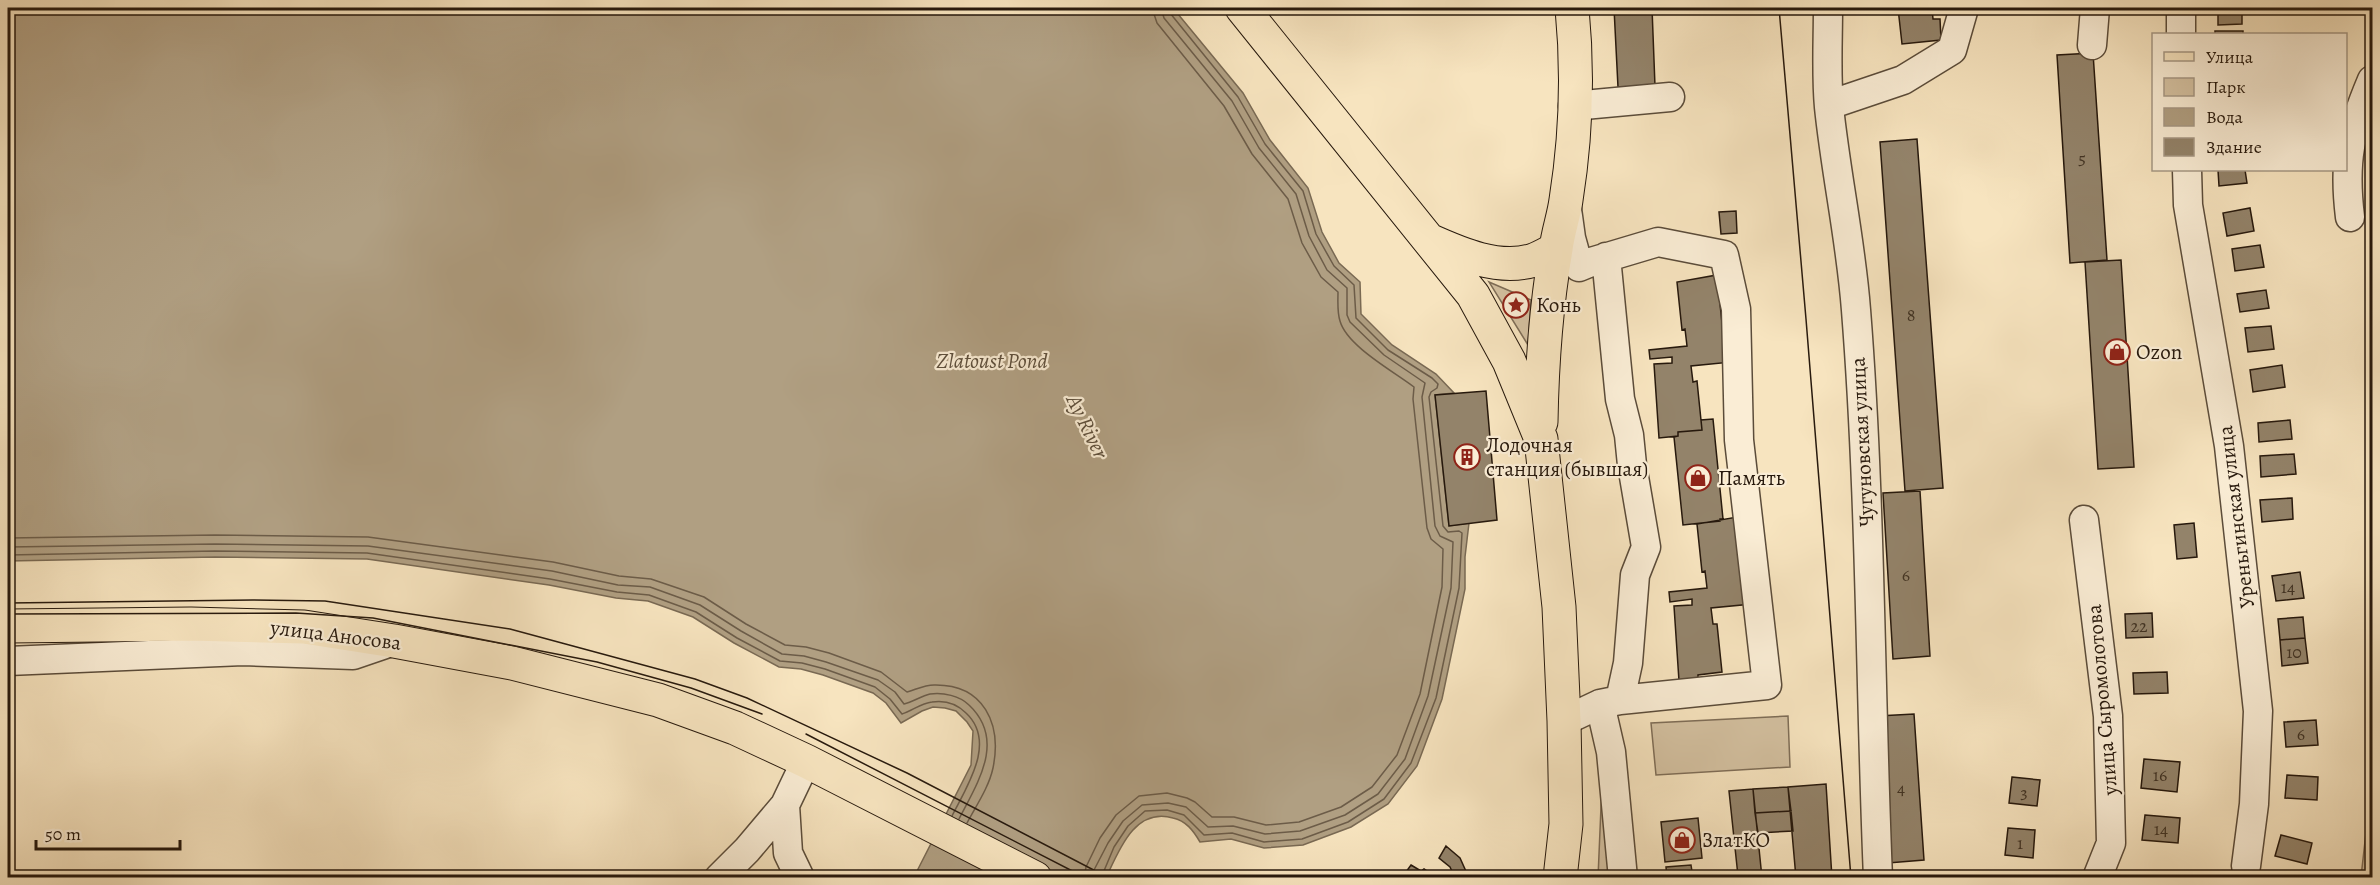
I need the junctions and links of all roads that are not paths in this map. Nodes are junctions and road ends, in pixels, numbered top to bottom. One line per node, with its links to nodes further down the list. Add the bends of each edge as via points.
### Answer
1 (1242, 8): 16 (main road)
2 (1572, 8): 11 (main road)
3 (1828, 8): 12 (street, Чугуновская улица)
4 (1964, 8): 12 (street, via 1952,50 1903,80)
5 (2095, 8): 8 (street)
6 (2181, 8): 7 (street)
7 (2181, 33)
8 (2091, 45)
9 (2373, 80): 15 (street, via 2355,120 2350,144 2346,184)
10 (1670, 97): 11 (street)
11 (1573, 105): 14 (main road)
12 (1829, 105): 34 (street, Чугуновская улица, via 1856,309)
13 (2187, 171): 28 (street, Уреньгинская улица, via 2188,205 2229,446 2258,711 2254,804)
14 (1566, 200): 17 (main road); 18 (street, via 1579,267)
15 (2350, 217)
16 (1426, 238): 17 (main road, via 1457,253 1495,263 1533,260); 19 (main road, via 1473,295 1509,360)
17 (1556, 249): 19 (main road, via 1542,362)
18 (1606, 257): 24 (street, via 1620,399 1647,547 1635,575 1628,663); 24 (street, via 1658,242 1724,255 1736,309 1739,440 1767,685)
19 (1541, 439): 25 (main road, via 1558,607)
20 (2084, 520): 35 (street, улица Сыромолотова, via 2108,728 2111,843)
21 (8, 626): 22 (main road, улица Аносова, via 292,627)
22 (394, 640): 23 (street, via 353,655 243,651); 26 (main road, улица Аносова, via 512,663 658,700 735,728)
23 (8, 661)
24 (1610, 703): 25 (street); 33 (street)
25 (1564, 721): 32 (main road, via 1566,824)
26 (806, 761): 27 (street); 31 (main road, улица Аносова)
27 (785, 806): 29 (street); 30 (street, via 788,853)
28 (2246, 866)
29 (719, 878)
30 (800, 878)
31 (1035, 878)
32 (1560, 878)
33 (1623, 878)
34 (1878, 878)
35 (2097, 878)

